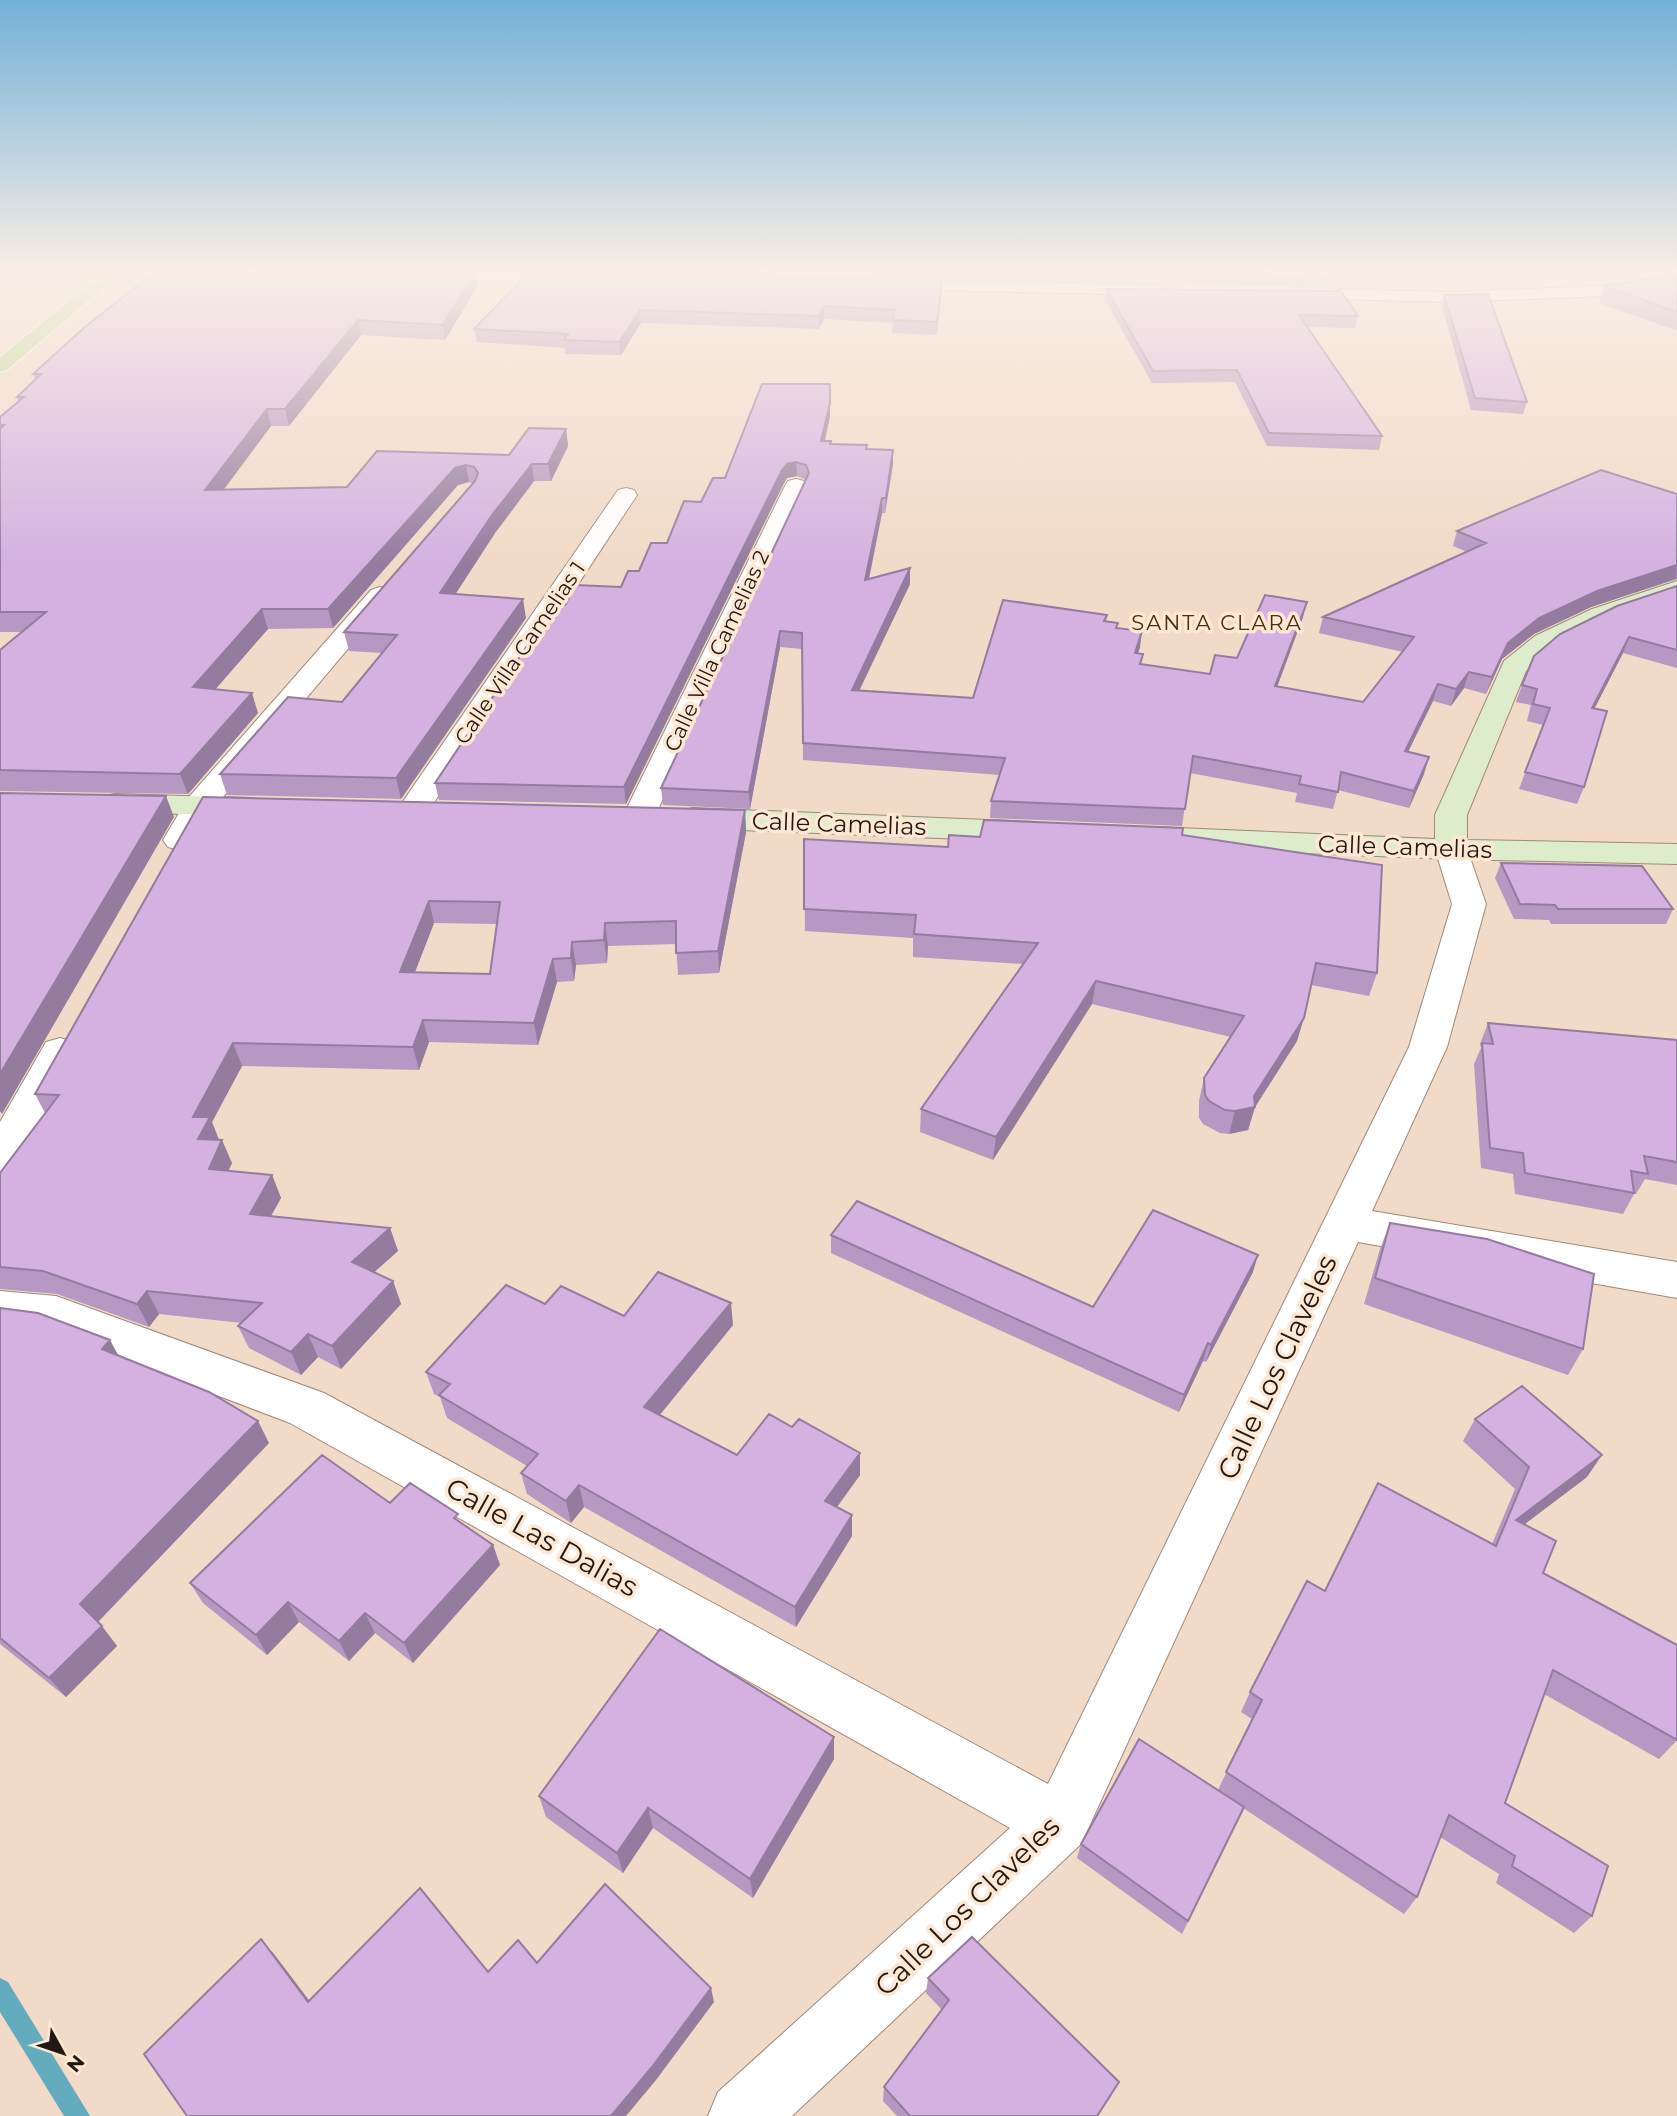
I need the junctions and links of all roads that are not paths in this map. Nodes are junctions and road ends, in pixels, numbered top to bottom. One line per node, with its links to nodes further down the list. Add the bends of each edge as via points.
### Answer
1 (796, 486): 9 (street, Calle Villa Camelias 2)
2 (626, 495): 8 (street, Calle Villa Camelias 1, via 400,810)
3 (396, 576): 6 (street)
4 (1677, 589): 12 (street, Calle Los Claveles, via 1601,614 1544,642 1514,667 1451,816)
5 (88, 803): 6 (street)
6 (199, 805): 7 (street); 14 (street)
7 (279, 807)
8 (453, 811)
9 (626, 815): 10 (street, Calle Camelias)
10 (1065, 833)
11 (1121, 835): 12 (street, Calle Camelias)
12 (1451, 849): 13 (street, Calle Camelias); 17 (street, Calle Los Claveles, via 1469,904 1428,1047)
13 (1677, 854)
14 (164, 866)
15 (75, 1024): 16 (street)
16 (0, 1158)
17 (1346, 1223): 18 (street); 20 (street, Calle Los Claveles)
18 (1677, 1280)
19 (0, 1309): 20 (street, Calle Las Dalias, via 56,1315 307,1408)
20 (1060, 1823): 21 (street, Calle Los Claveles)
21 (742, 2116)

